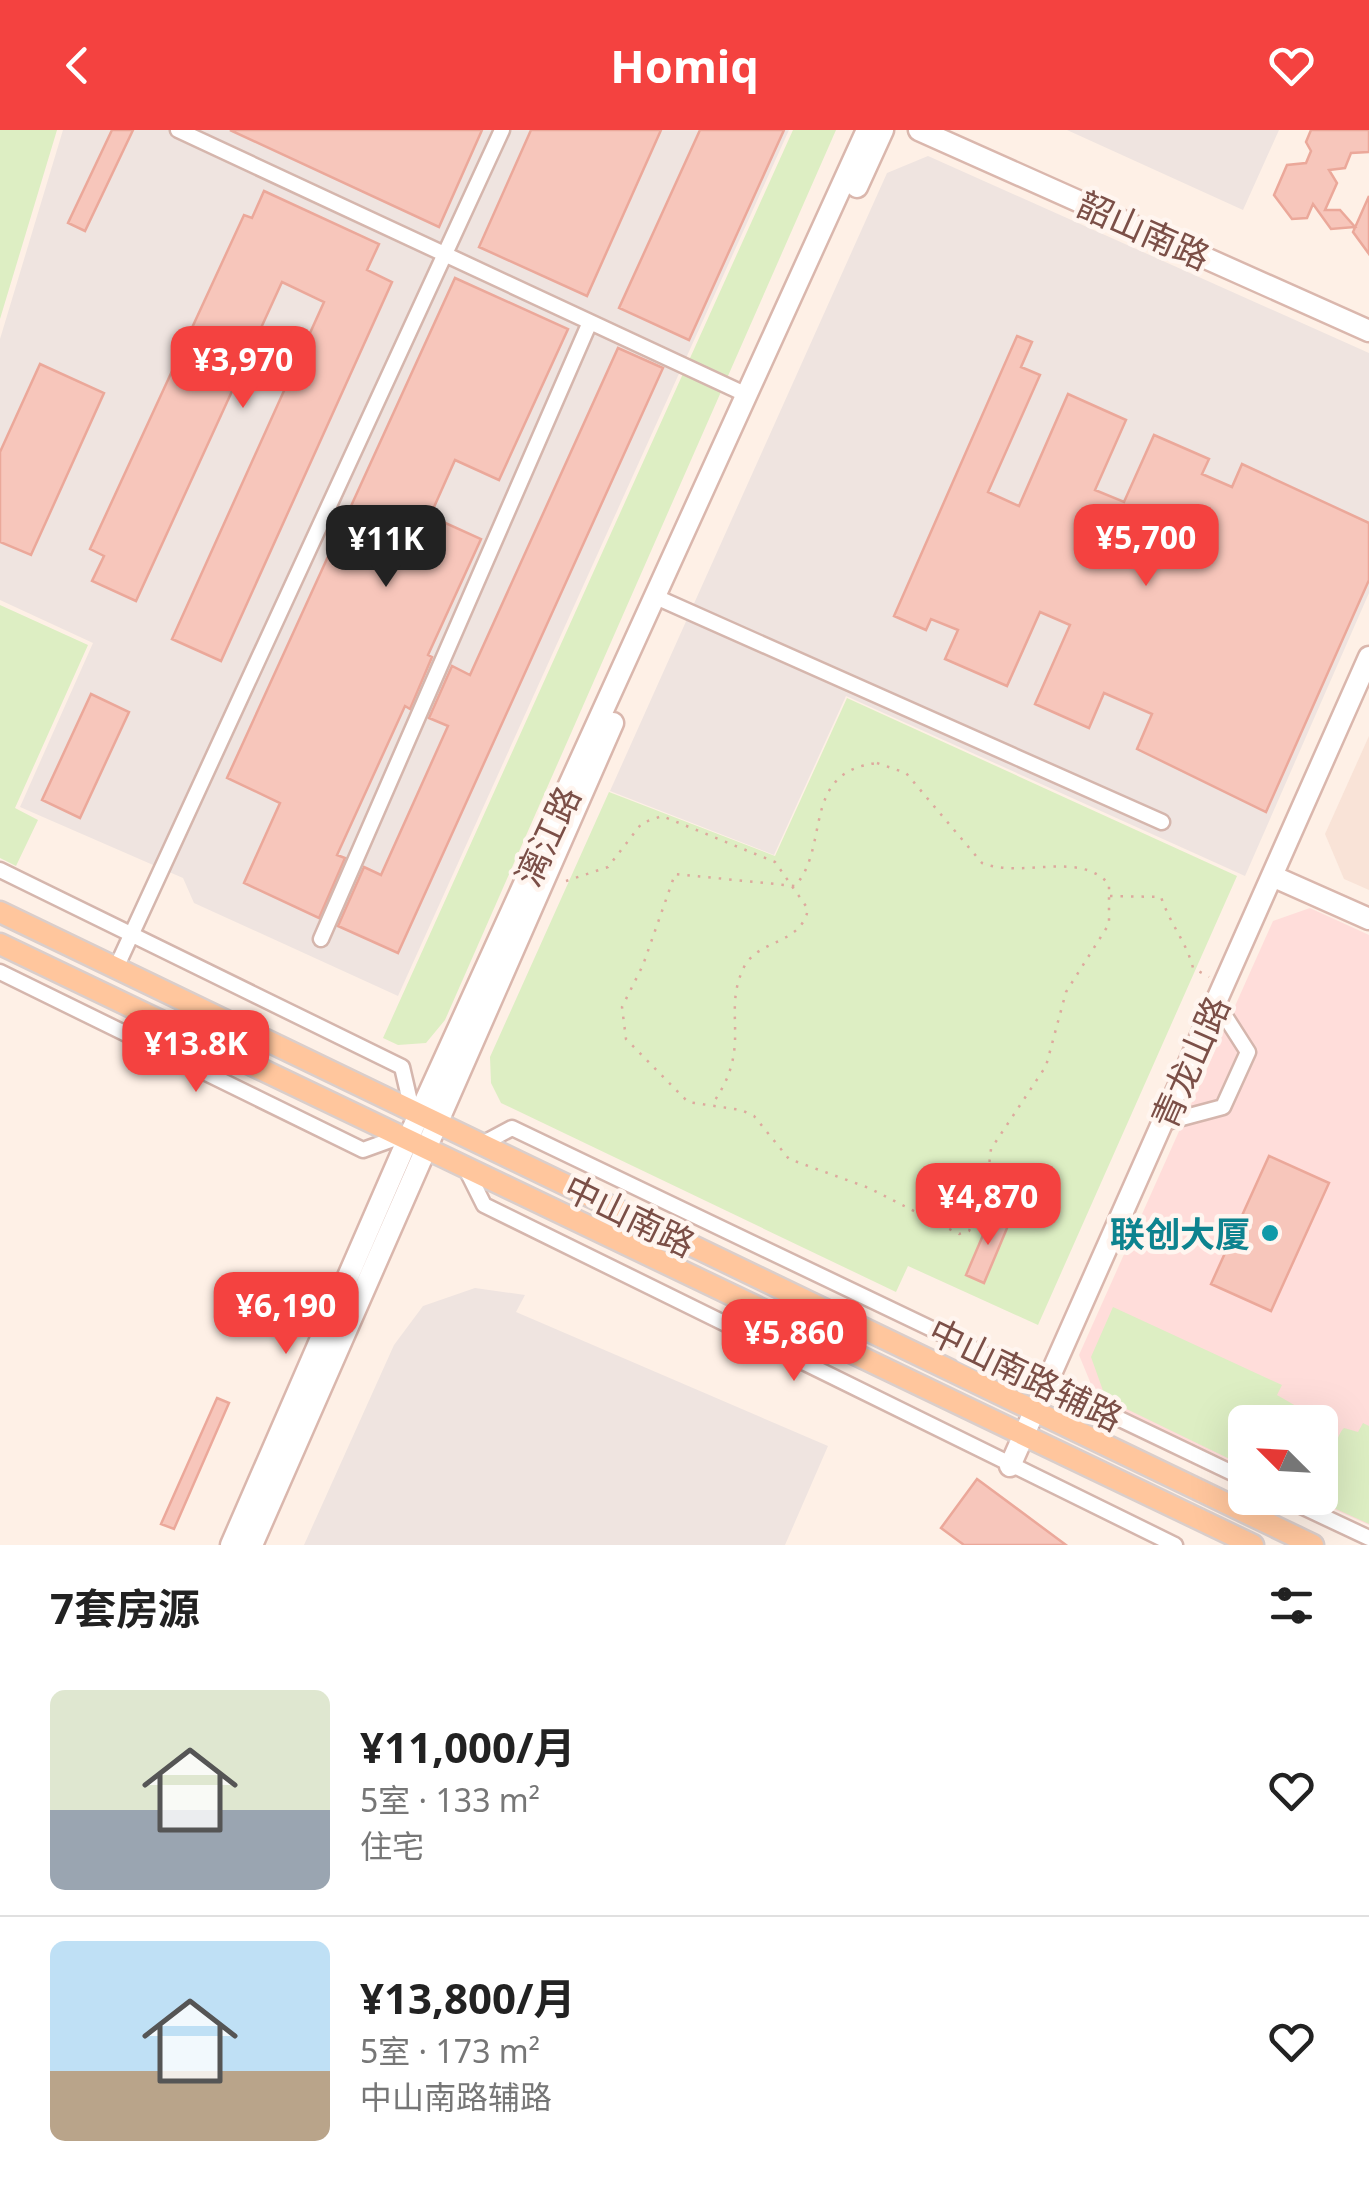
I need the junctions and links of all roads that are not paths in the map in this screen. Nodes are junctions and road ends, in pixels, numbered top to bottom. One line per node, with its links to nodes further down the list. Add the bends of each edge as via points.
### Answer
1 (178, 130): 6 (street)
2 (502, 130): 6 (street)
3 (867, 130): 9 (street, 漓江路)
4 (883, 130): 10 (street, 漓江路)
5 (919, 130): 8 (street, 韶山南路)
6 (446, 254): 7 (street); 17 (street)
7 (590, 322): 9 (street); 18 (street)
8 (1369, 331)
9 (747, 395): 10 (street, 漓江路)
10 (662, 600): 12 (street); 25 (street, 漓江路); 25 (street, 漓江路, via 545,877)
11 (1369, 657): 14 (street, 青龙山路)
12 (1162, 822)
13 (0, 870): 17 (street)
14 (1272, 876): 16 (street); 23 (street, 青龙山路)
15 (0, 912): 20 (main road, 中山南路)
16 (1369, 920)
17 (132, 933): 20 (street); 25 (street, via 402,1067)
18 (321, 939)
19 (0, 944): 22 (main road, 中山南路)
20 (116, 968): 22 (main road); 25 (main road, 中山南路)
21 (0, 972): 24 (street)
22 (104, 994): 24 (street); 27 (main road, 中山南路)
23 (1220, 994): 26 (street, 青龙山路); 26 (street, via 1248,1052 1224,1107)
24 (93, 1015): 27 (street, via 362,1150)
25 (422, 1115): 27 (street, 漓江路); 28 (main road, 中山南路)
26 (1163, 1123): 30 (street, 青龙山路)
27 (410, 1142): 29 (main road, 中山南路); 37 (street, 漓江路); 38 (street, 漓江路)
28 (482, 1144): 30 (street, 中山南路辅路, via 512,1128); 31 (main road, 中山南路)
29 (466, 1169): 32 (main road, 中山南路); 33 (street, via 484,1205)
30 (1047, 1384): 31 (street, 青龙山路); 34 (street, 中山南路辅路)
31 (1035, 1408): 32 (street, 青龙山路); 41 (main road, 中山南路)
32 (1024, 1434): 33 (street, 青龙山路); 40 (main road, 中山南路)
33 (1010, 1466): 39 (street)
34 (1228, 1471)
35 (1320, 1515): 36 (street)
36 (1369, 1538)
37 (232, 1545)
38 (252, 1545)
39 (1175, 1545)
40 (1253, 1545)
41 (1313, 1545)

